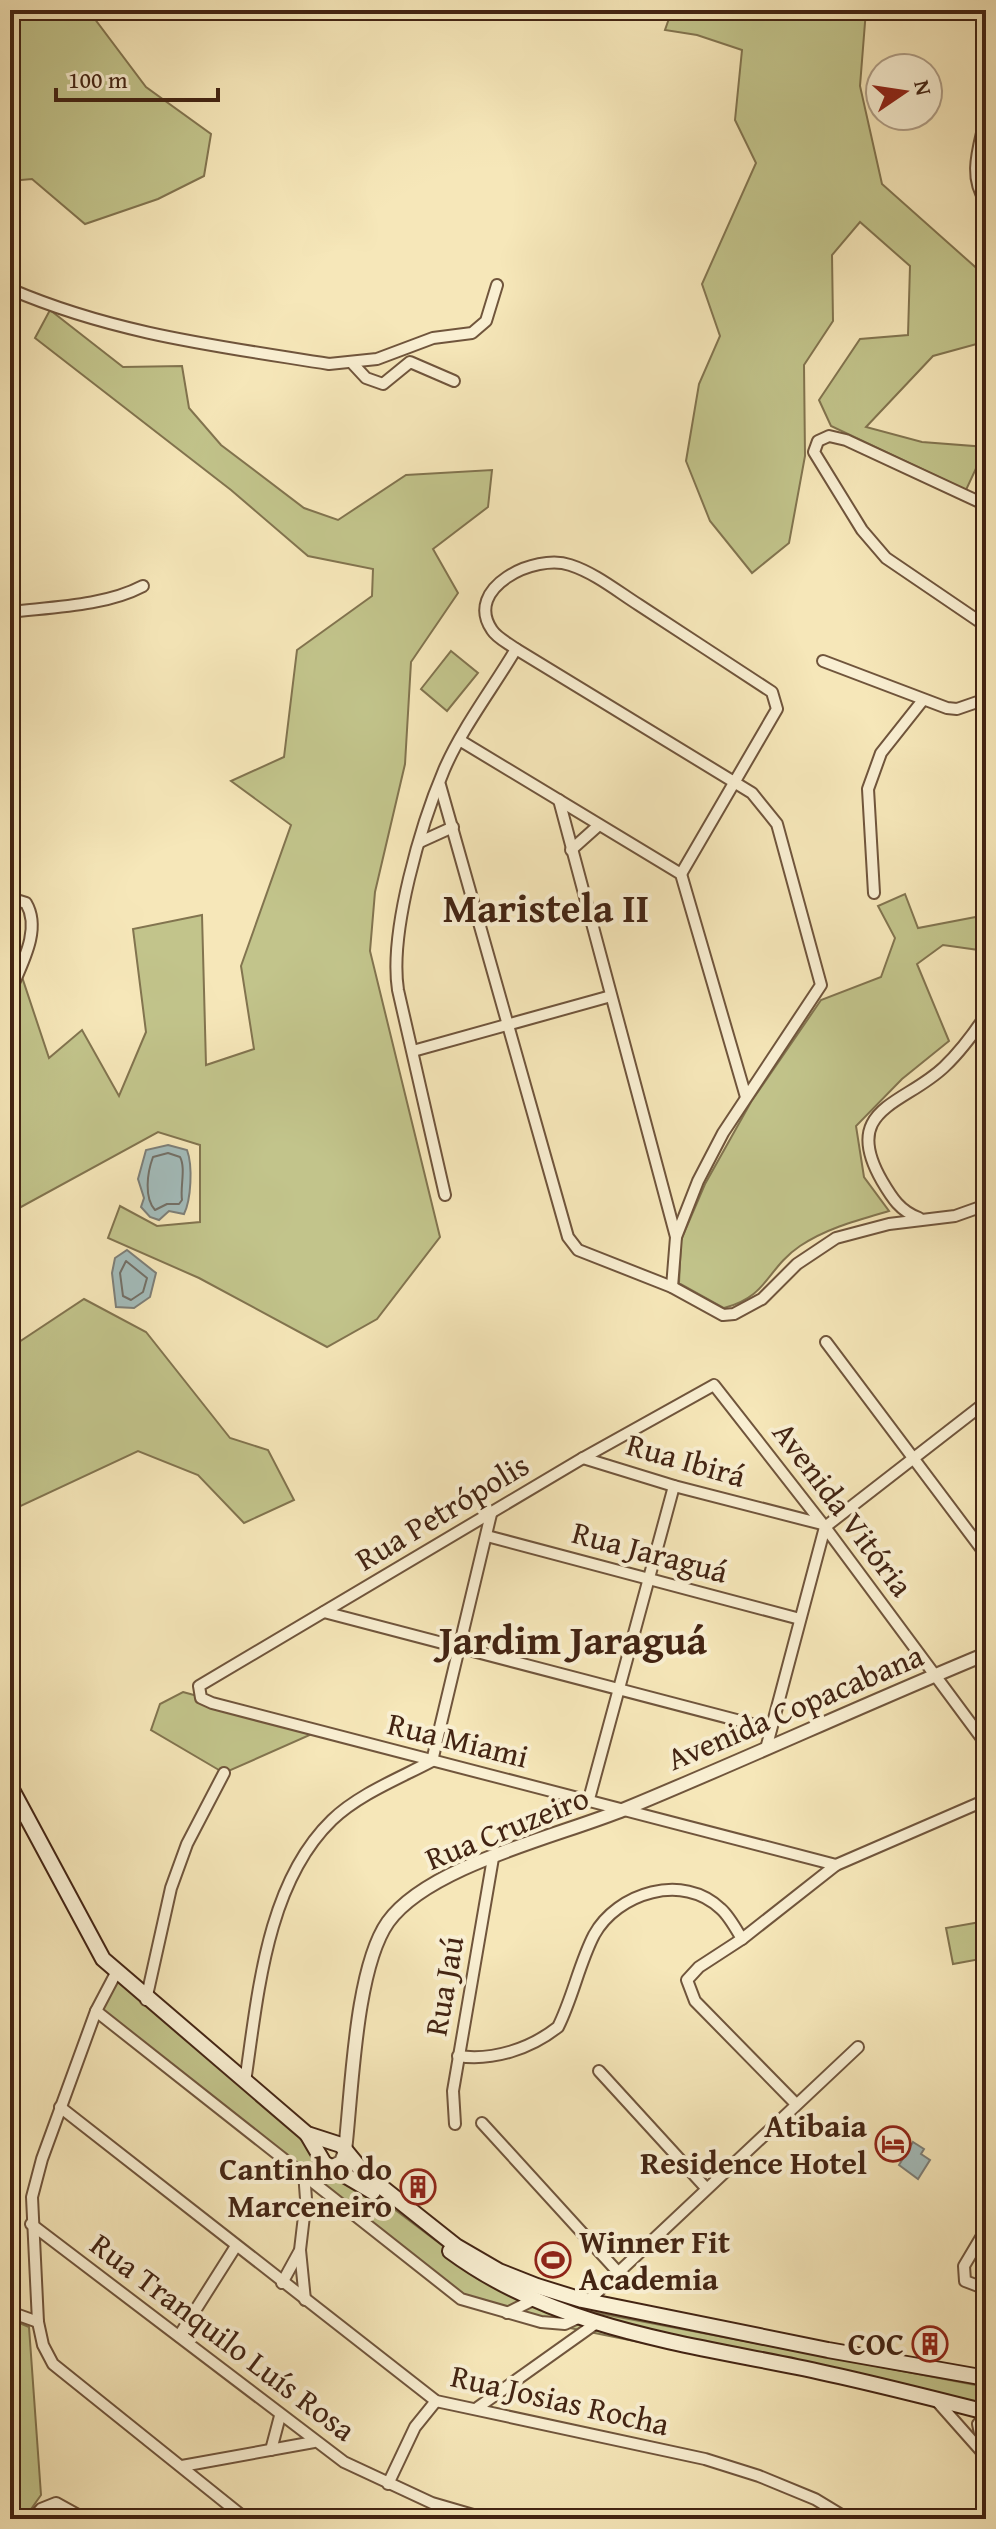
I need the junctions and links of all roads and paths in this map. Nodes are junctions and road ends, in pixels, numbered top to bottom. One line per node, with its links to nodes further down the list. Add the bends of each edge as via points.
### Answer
1 (986, 115): 2 (street, via 974,172)
2 (986, 202)
3 (497, 285): 5 (street, via 486,321 472,333 433,338)
4 (10, 289): 5 (street, via 144,335)
5 (353, 364): 6 (street, via 366,378 383,384 410,362)
6 (454, 381)
7 (986, 505): 10 (street, via 846,440 829,436 818,441 814,452 886,558)
8 (143, 586): 9 (street, via 99,600)
9 (10, 612)
10 (986, 626)
11 (516, 649): 15 (street); 16 (street); 16 (street, via 489,626 486,614 499,583 531,563 550,560 586,571 772,692 777,709)
12 (823, 661): 14 (street)
13 (986, 699): 14 (street, via 957,709)
14 (923, 700): 24 (street, via 881,753 868,789)
15 (461, 741): 17 (street); 18 (street)
16 (734, 782): 23 (street); 31 (street, via 752,793 777,824 821,973 816,996)
17 (440, 785): 20 (street); 21 (street)
18 (559, 800): 19 (street); 22 (street)
19 (599, 825): 22 (street); 23 (street)
20 (453, 827): 21 (street); 29 (street)
21 (420, 842): 30 (street, via 395,955)
22 (571, 850): 27 (street)
23 (681, 874): 31 (street)
24 (874, 893)
25 (10, 898): 26 (street, via 26,903 33,914 33,931)
26 (10, 992)
27 (611, 996): 29 (street); 35 (street)
28 (986, 1015): 34 (street, via 943,1069 897,1097 871,1122 872,1163 893,1200 907,1214)
29 (510, 1026): 30 (street); 36 (street, via 568,1237 589,1256)
30 (413, 1051): 32 (street)
31 (746, 1097): 35 (street, via 698,1181)
32 (445, 1195)
33 (986, 1205): 34 (street)
34 (925, 1220): 36 (street, via 836,1238 797,1264 746,1310 723,1315)
35 (676, 1237): 36 (street)
36 (672, 1287)
37 (826, 1342): 41 (street)
38 (714, 1385): 40 (street, Rua Petrópolis); 44 (street, Avenida Vitória)
39 (986, 1402): 41 (street)
40 (583, 1458): 42 (street, Rua Ibirá); 43 (street, Rua Petrópolis)
41 (913, 1458): 44 (street); 46 (street)
42 (674, 1486): 44 (street, Rua Ibirá); 47 (street)
43 (491, 1514): 45 (street); 48 (street, Rua Petrópolis)
44 (824, 1525): 49 (street); 52 (street, Avenida Vitória)
45 (487, 1536): 47 (street, Rua Jaraguá); 50 (street)
46 (986, 1555)
47 (649, 1579): 49 (street, Rua Jaraguá); 54 (street)
48 (324, 1612): 50 (street); 53 (street, Rua Petrópolis)
49 (800, 1619): 55 (street)
50 (459, 1648): 54 (street); 58 (street)
51 (986, 1654): 52 (street, Avenida Copacabana)
52 (935, 1675): 56 (street, Avenida Vitória); 57 (street, Avenida Copacabana)
53 (199, 1686): 58 (street, Rua Miami, via 201,1698 212,1703)
54 (619, 1689): 55 (street); 61 (street)
55 (771, 1729): 57 (street)
56 (986, 1744)
57 (767, 1745): 63 (street, Avenida Copacabana)
58 (432, 1761): 61 (street, Rua Miami); 73 (street, via 334,1818 310,1844 274,1924)
59 (224, 1773): 68 (street, via 171,1888)
60 (10, 1786): 67 (main road, via 99,1954)
61 (589, 1799): 63 (street, Rua Miami)
62 (986, 1800): 65 (street)
63 (625, 1809): 64 (street, Rua Cruzeiro); 65 (street, Rua Miami)
64 (493, 1858): 71 (street, Rua Jaú); 76 (street, Rua Cruzeiro, via 417,1894 389,1920 372,1950)
65 (836, 1865): 66 (street)
66 (742, 1939): 71 (street, via 721,1908 697,1895 668,1890 634,1898 609,1915 596,1932 558,2027 497,2056); 74 (street, via 692,1972 689,1991)
67 (116, 1973): 68 (main road); 69 (street)
68 (146, 2000): 73 (main road)
69 (96, 2011): 75 (street); 83 (street)
70 (858, 2047): 74 (street)
71 (458, 2056): 78 (street, Rua Jaú)
72 (599, 2071): 84 (street)
73 (245, 2082): 79 (main road)
74 (796, 2104): 84 (street)
75 (60, 2107): 87 (street, via 32,2197); 89 (street, Rua Josias Rocha)
76 (348, 2123): 80 (street); 81 (street, Rua Cruzeiro)
77 (482, 2123): 91 (street)
78 (455, 2124)
79 (307, 2134): 80 (main road); 82 (main road)
80 (327, 2141): 81 (main road); 82 (street, via 320,2148)
81 (345, 2151): 82 (street, via 341,2162); 96 (main road, via 364,2173 456,2246 499,2271)
82 (326, 2161): 95 (main road, via 490,2279)
83 (304, 2172): 85 (street); 86 (street)
84 (706, 2188): 91 (street)
85 (326, 2190): 86 (street); 99 (street, via 461,2299)
86 (306, 2199): 90 (street)
87 (31, 2224): 101 (street); 105 (street, Rua Tranquilo Luís Rosa)
88 (986, 2229): 93 (street, via 964,2266 965,2281)
89 (236, 2246): 92 (street, Rua Josias Rocha); 105 (street)
90 (300, 2250): 92 (street); 94 (street)
91 (617, 2271): 96 (street)
92 (282, 2283): 94 (street, Rua Josias Rocha)
93 (986, 2289)
94 (305, 2300): 110 (street, Rua Josias Rocha)
95 (533, 2300): 99 (street); 100 (main road)
96 (588, 2301): 97 (main road)
97 (630, 2309): 103 (main road); 104 (main road)
98 (10, 2312): 101 (street)
99 (505, 2314): 102 (street)
100 (578, 2318): 102 (street); 103 (main road)
101 (38, 2322): 117 (street, via 53,2364)
102 (557, 2324): 106 (street)
103 (595, 2324): 106 (street); 107 (main road)
104 (713, 2326): 107 (main road, via 696,2334); 108 (main road)
105 (179, 2336): 113 (street, Rua Tranquilo Luís Rosa)
106 (559, 2347): 111 (street)
107 (694, 2347): 109 (main road)
108 (986, 2378)
109 (935, 2399): 112 (main road); 116 (street)
110 (436, 2401): 111 (street, Rua Josias Rocha); 118 (street, via 415,2427)
111 (477, 2408): 123 (street, Rua Josias Rocha, via 705,2459 815,2499)
112 (986, 2414): 116 (street, via 978,2424)
113 (280, 2416): 114 (street, Rua Tranquilo Luís Rosa); 115 (street)
114 (314, 2442): 115 (street); 118 (street, Rua Tranquilo Luís Rosa)
115 (271, 2450): 117 (street)
116 (984, 2456)
117 (182, 2466): 121 (street)
118 (388, 2484): 122 (street, Rua Tranquilo Luís Rosa)
119 (32, 2519): 120 (street, via 56,2503)
120 (85, 2519)
121 (246, 2519)
122 (487, 2519)
123 (848, 2519)

